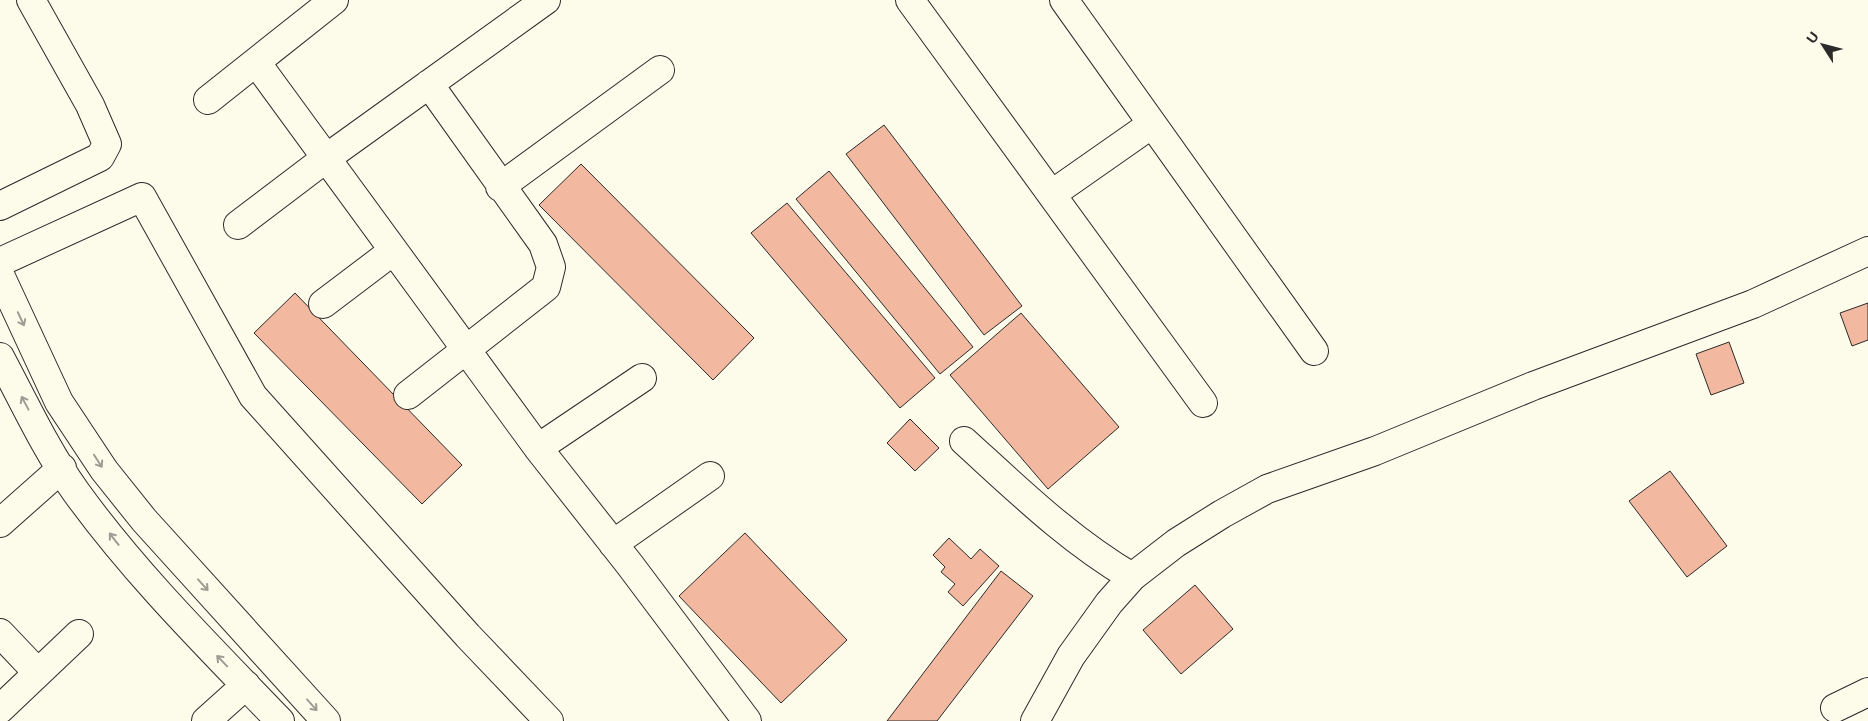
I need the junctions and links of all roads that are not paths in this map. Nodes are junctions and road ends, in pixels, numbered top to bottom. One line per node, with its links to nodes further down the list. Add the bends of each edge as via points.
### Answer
1 (31, 0): 14 (street, via 90,105 107,144 100,157)
2 (334, 0): 6 (street)
3 (546, 0): 8 (street)
4 (910, 0): 13 (street)
5 (1064, 0): 10 (street)
6 (256, 62): 9 (street); 11 (street)
7 (660, 70): 12 (street)
8 (429, 84): 11 (street); 12 (street)
9 (208, 100)
10 (1152, 124): 13 (street); 22 (street)
11 (325, 159): 15 (street); 16 (street)
12 (500, 187): 21 (street, via 543,244 551,267 546,287)
13 (1052, 194): 26 (street)
14 (0, 206)
15 (238, 225)
16 (393, 251): 20 (street); 21 (street)
17 (1868, 251): 33 (street, via 1753,304 1267,489 1176,543)
18 (0, 262): 44 (street, via 142,197 253,396 468,636)
19 (0, 274): 43 (street, one-way to 43, via 59,402 104,470 144,520)
20 (323, 304)
21 (466, 351): 25 (street); 28 (street)
22 (1314, 351)
23 (0, 357): 29 (street, one-way to 23)
24 (642, 378): 28 (street)
25 (408, 395)
26 (1203, 403)
27 (964, 441): 33 (street, via 1056,526)
28 (538, 448): 32 (street)
29 (62, 468): 31 (street); 37 (street, one-way to 29, via 128,558 75,491)
30 (710, 476): 32 (street)
31 (0, 523)
32 (613, 544): 45 (street)
33 (1132, 577): 46 (street, via 1071,656)
34 (0, 633): 36 (street)
35 (80, 634): 36 (street)
36 (38, 673): 40 (street)
37 (246, 685): 41 (street); 42 (street)
38 (1868, 692): 39 (street)
39 (1835, 708)
40 (0, 709)
41 (206, 721)
42 (280, 721)
43 (326, 721)
44 (549, 721)
45 (747, 721)
46 (1035, 721)

